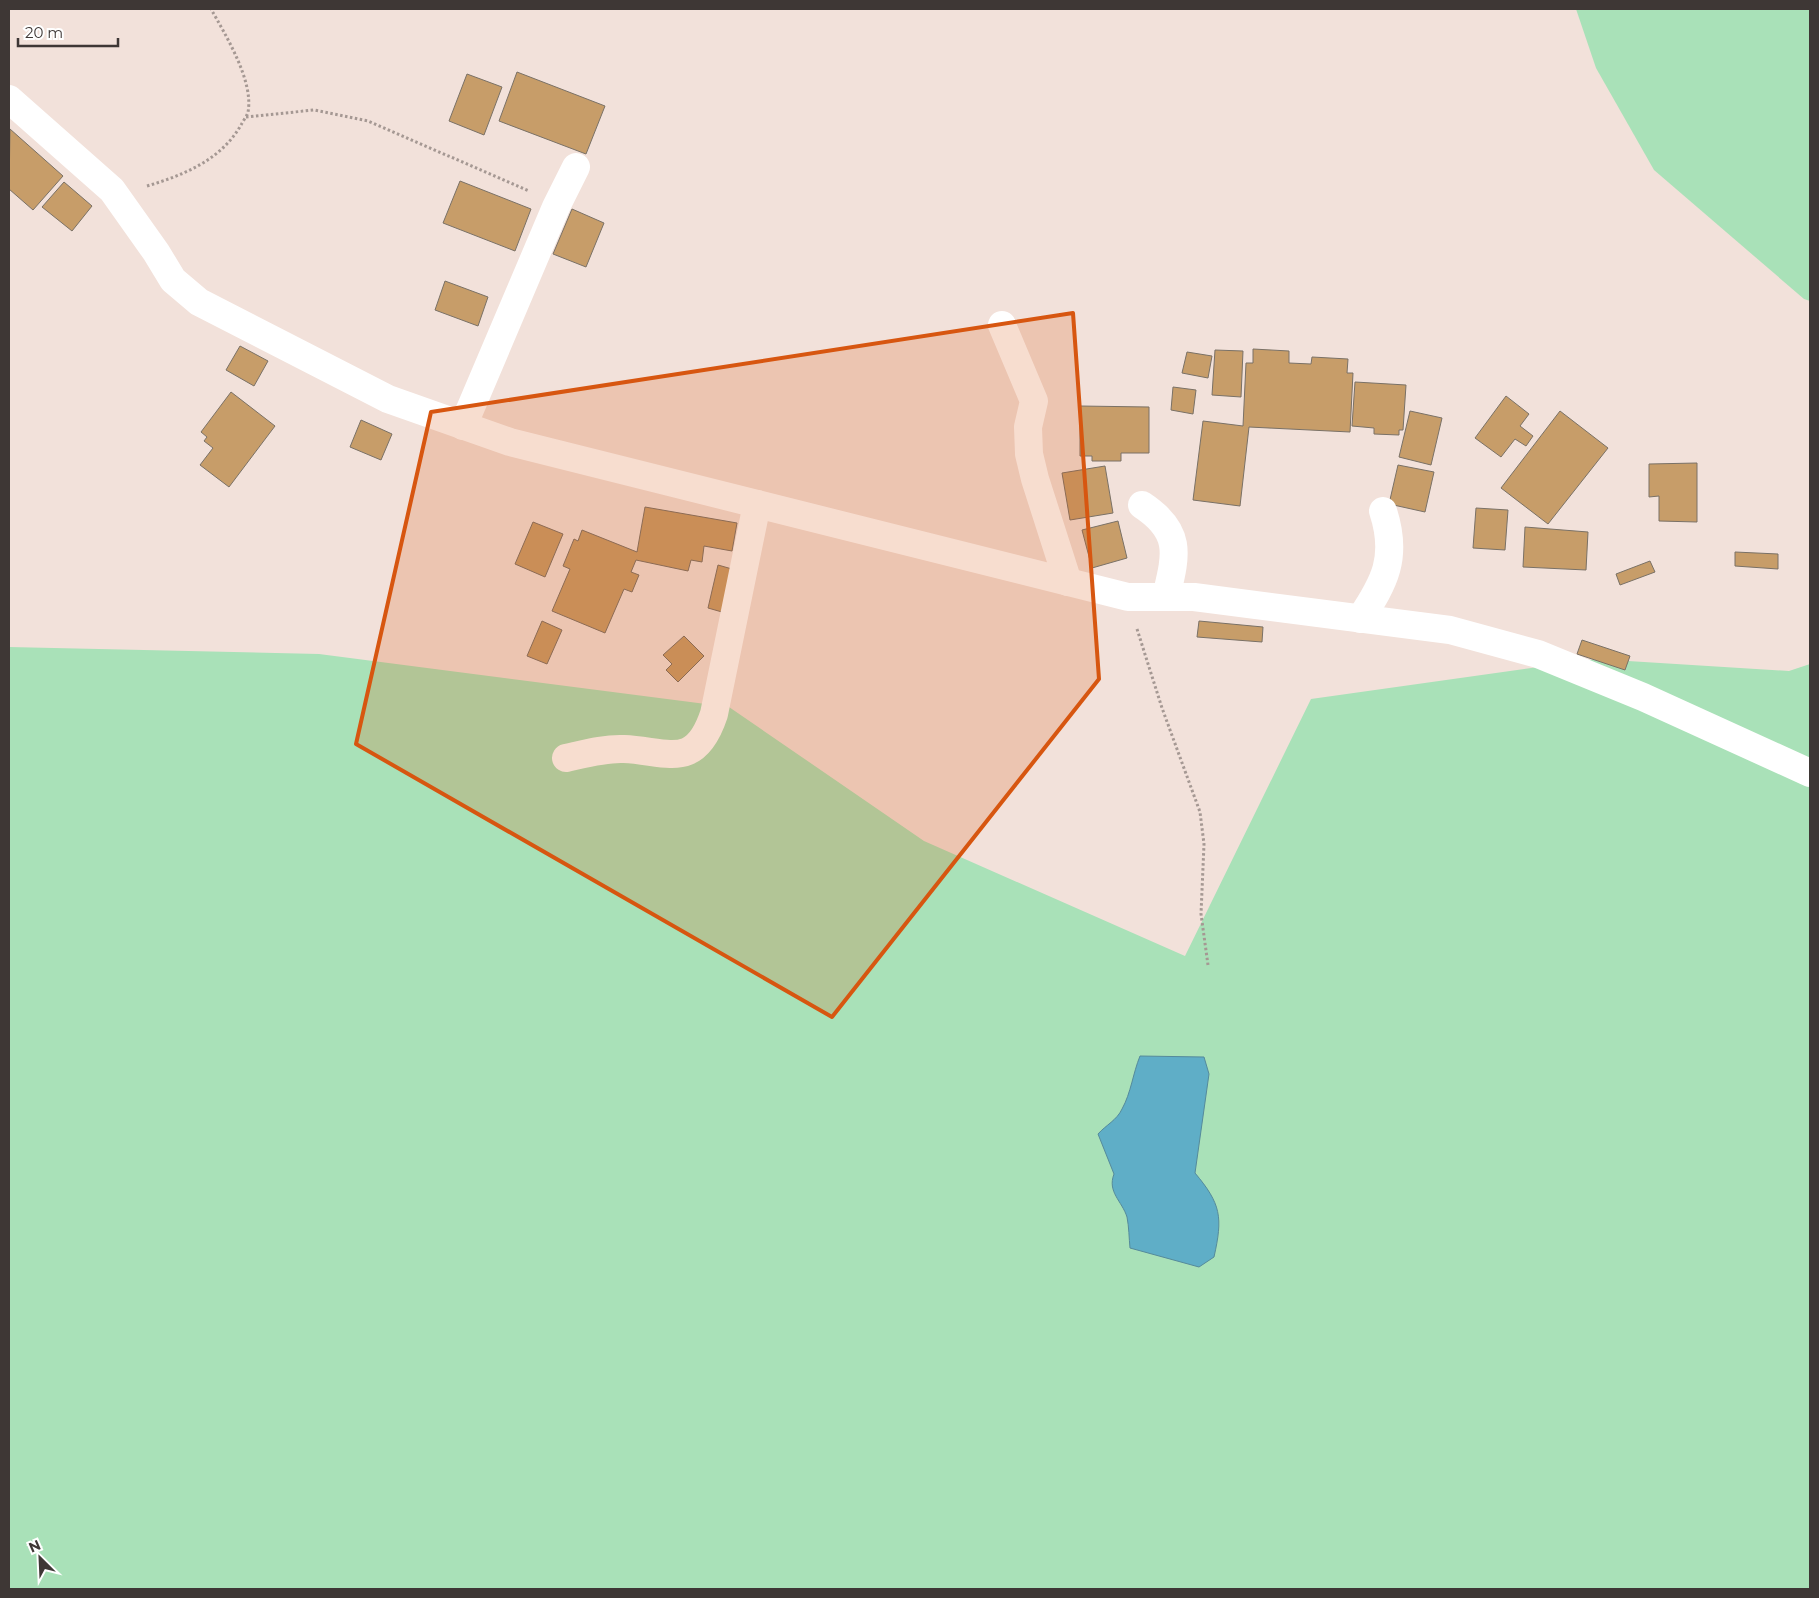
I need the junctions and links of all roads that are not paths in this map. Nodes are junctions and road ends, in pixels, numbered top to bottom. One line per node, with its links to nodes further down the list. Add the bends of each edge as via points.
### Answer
1 (9, 100): 4 (street, via 115,195 173,280 199,302 388,399)
2 (576, 167): 4 (street, via 556,206)
3 (1002, 325): 8 (street, via 1034,401 1028,427 1029,454)
4 (463, 426): 5 (street, via 510,442)
5 (757, 504): 8 (street); 11 (street, via 709,729 693,747 678,755 622,748)
6 (1142, 505): 9 (street, via 1160,519 1175,548)
7 (1383, 512): 10 (street, via 1387,523 1388,572)
8 (1068, 582): 9 (street, via 1128,597)
9 (1166, 597): 10 (street, via 1194,597)
10 (1360, 619): 12 (street, via 1450,630 1538,654 1643,697)
11 (566, 758)
12 (1810, 773)

